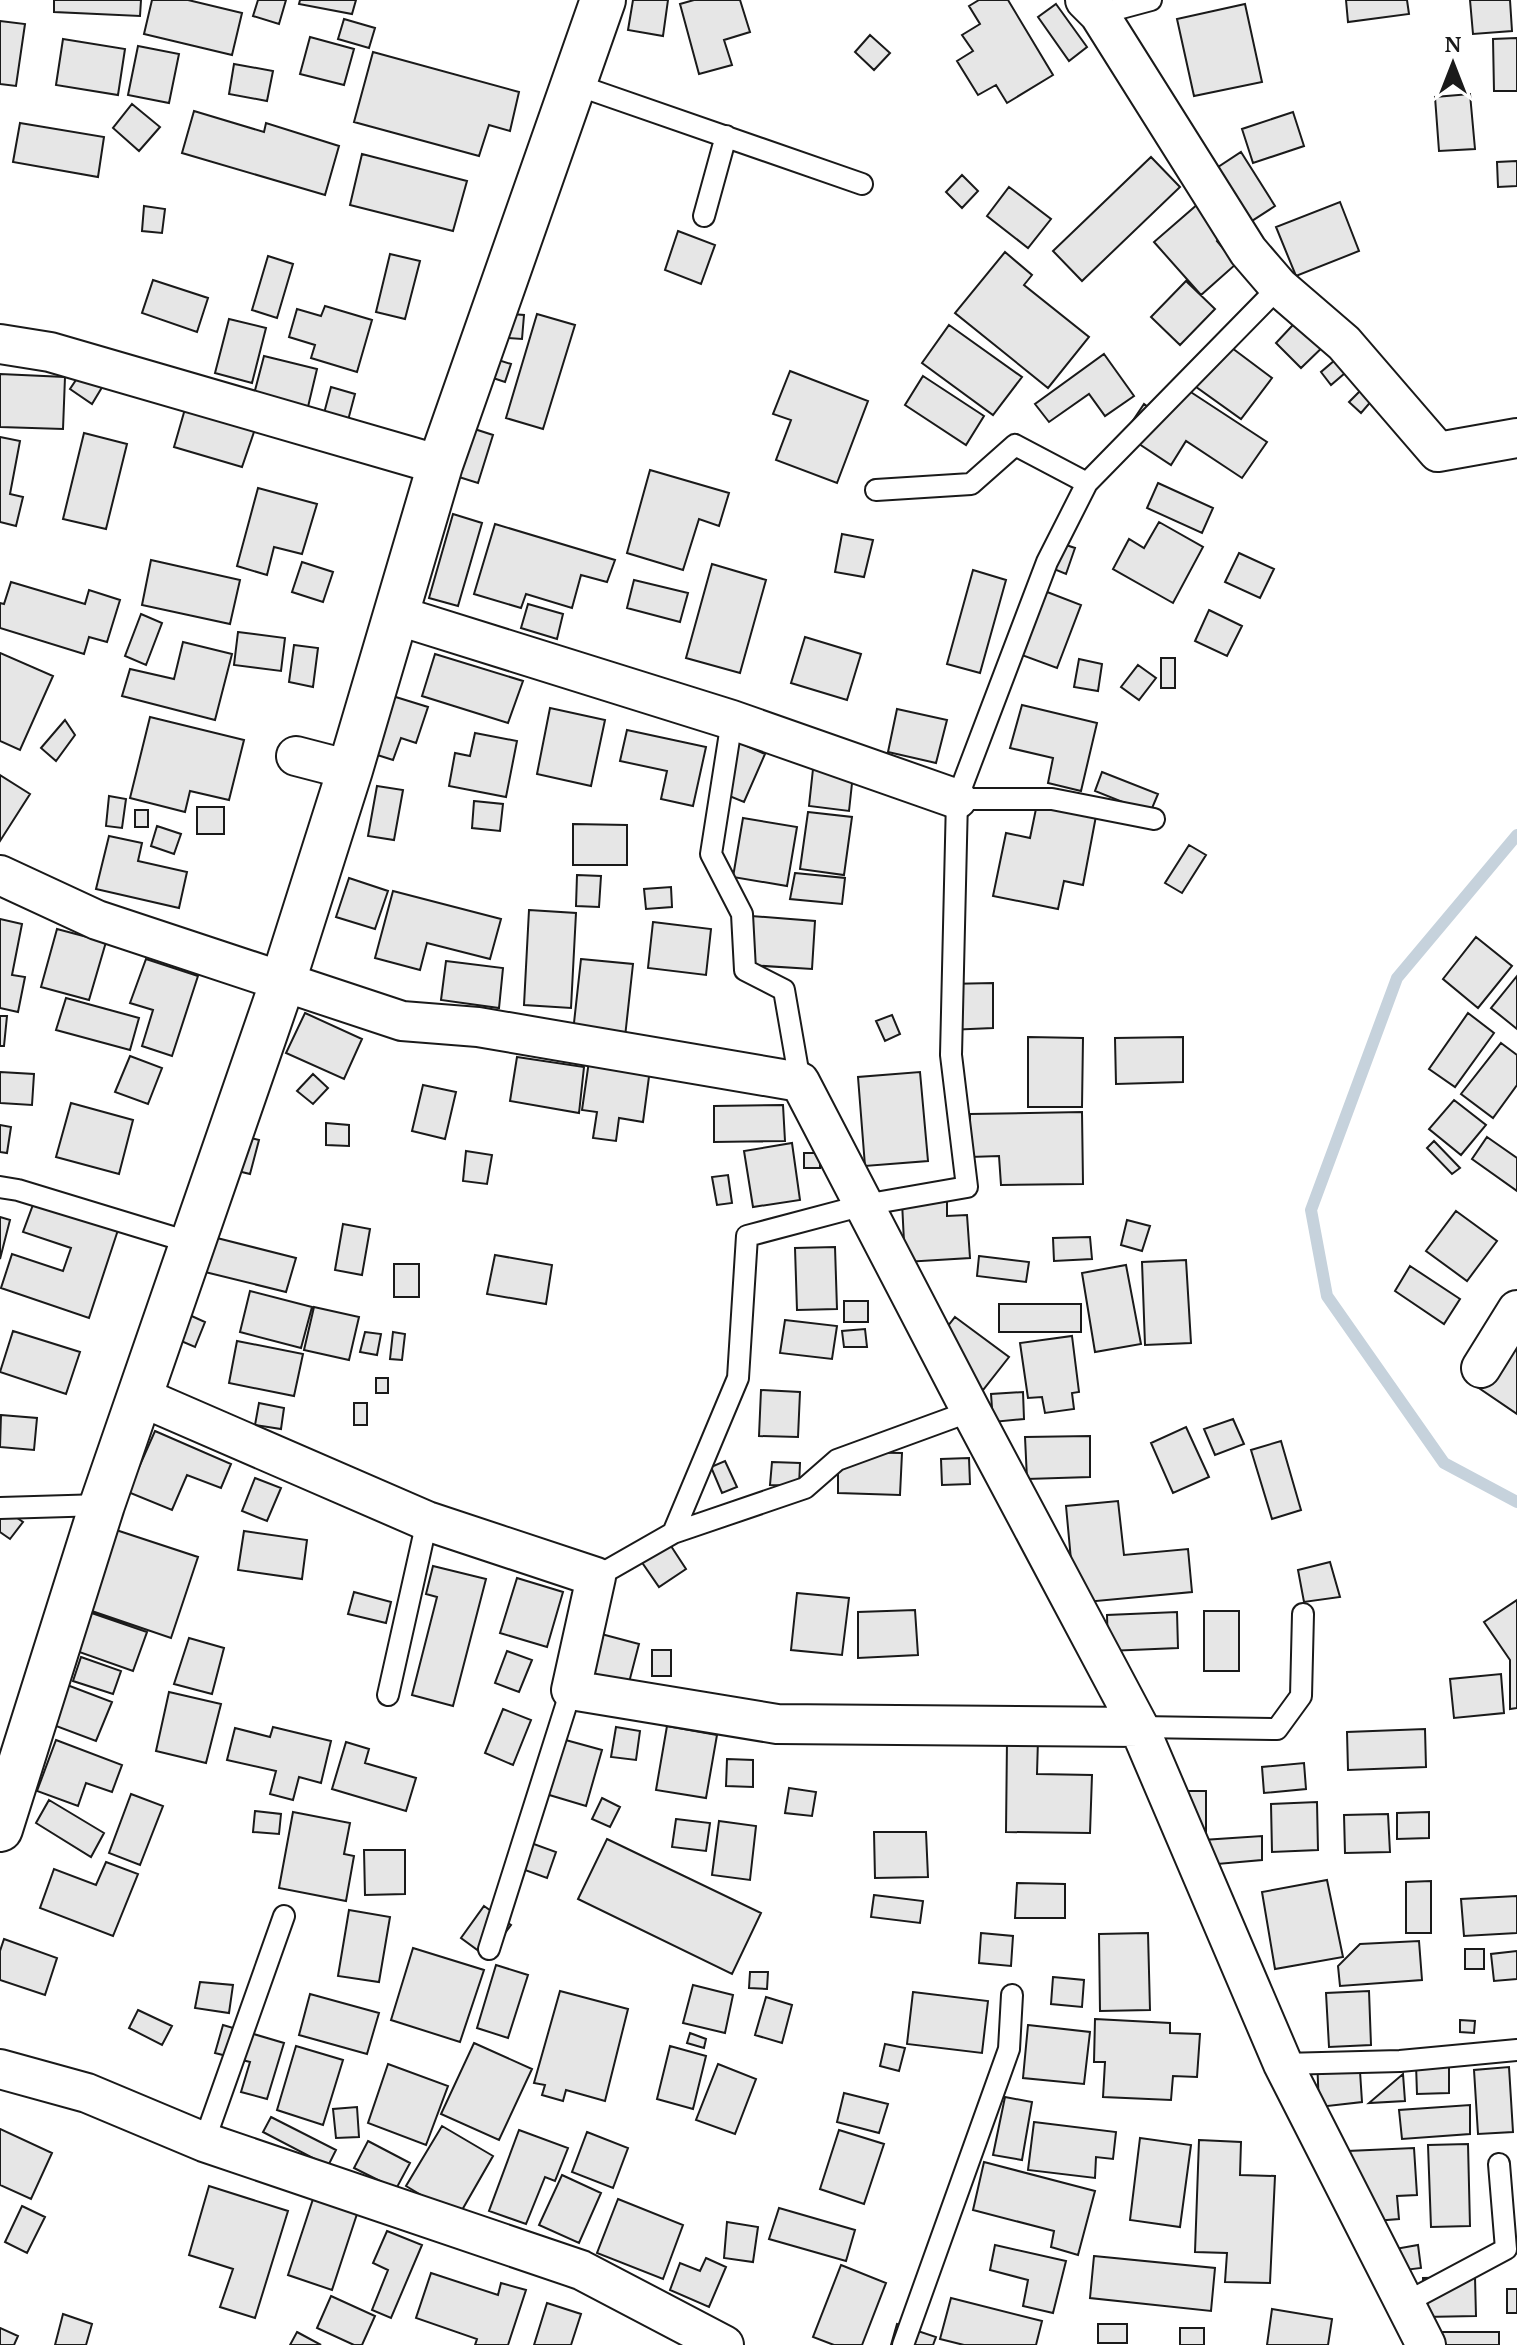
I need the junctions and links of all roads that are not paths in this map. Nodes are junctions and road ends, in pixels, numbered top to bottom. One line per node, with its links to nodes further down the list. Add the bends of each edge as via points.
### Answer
1 (603, 0): 4 (street)
2 (1151, 0): 3 (lane)
3 (1096, 5): 8 (street, via 1248,251)
4 (574, 84): 5 (lane); 11 (street)
5 (726, 136): 6 (lane); 7 (lane)
6 (862, 184)
7 (704, 216)
8 (1279, 287): 10 (street, via 1344,343 1438,452); 12 (lane)
9 (0, 344): 11 (street, via 50,352)
10 (1517, 438)
11 (440, 465): 14 (street)
12 (1087, 483): 13 (lane, via 1015,445 971,484); 18 (lane, via 1047,562)
13 (876, 490)
14 (396, 615): 15 (street); 17 (street)
15 (732, 720): 18 (street); 22 (lane, via 711,854 742,914 745,970 784,990)
16 (296, 756): 17 (street)
17 (350, 770): 21 (street)
18 (957, 799): 19 (lane, via 1052,799); 24 (lane, via 951,1055 967,1187)
19 (1154, 819)
20 (0, 875): 21 (street, via 97,920)
21 (283, 981): 22 (street, via 402,1021 478,1027); 25 (street)
22 (800, 1082): 24 (street)
23 (0, 1187): 25 (lane)
24 (864, 1205): 29 (street); 33 (lane, via 747,1236 738,1378)
25 (192, 1243): 28 (street)
26 (1517, 1310): 27 (street)
27 (1481, 1368)
28 (139, 1396): 30 (street); 32 (street)
29 (971, 1411): 33 (lane, via 837,1460 805,1488); 38 (street)
30 (102, 1505): 31 (lane); 39 (street)
31 (0, 1508)
32 (427, 1521): 34 (street); 37 (lane)
33 (673, 1533): 34 (lane)
34 (596, 1577): 36 (street)
35 (1303, 1614): 38 (lane, via 1301,1696 1277,1729)
36 (571, 1690): 38 (street, via 777,1724); 41 (lane)
37 (388, 1695)
38 (1139, 1727): 44 (street)
39 (0, 1829)
40 (284, 1916): 46 (lane)
41 (489, 1949)
42 (1012, 1995): 50 (lane, via 1009,2049)
43 (1517, 2050): 44 (lane)
44 (1283, 2064): 48 (street)
45 (0, 2069): 46 (street, via 87,2093)
46 (204, 2142): 49 (street, via 581,2270)
47 (1499, 2164): 48 (lane, via 1506,2249)
48 (1405, 2303): 51 (street)
49 (724, 2345)
50 (903, 2345)
51 (1426, 2345)

